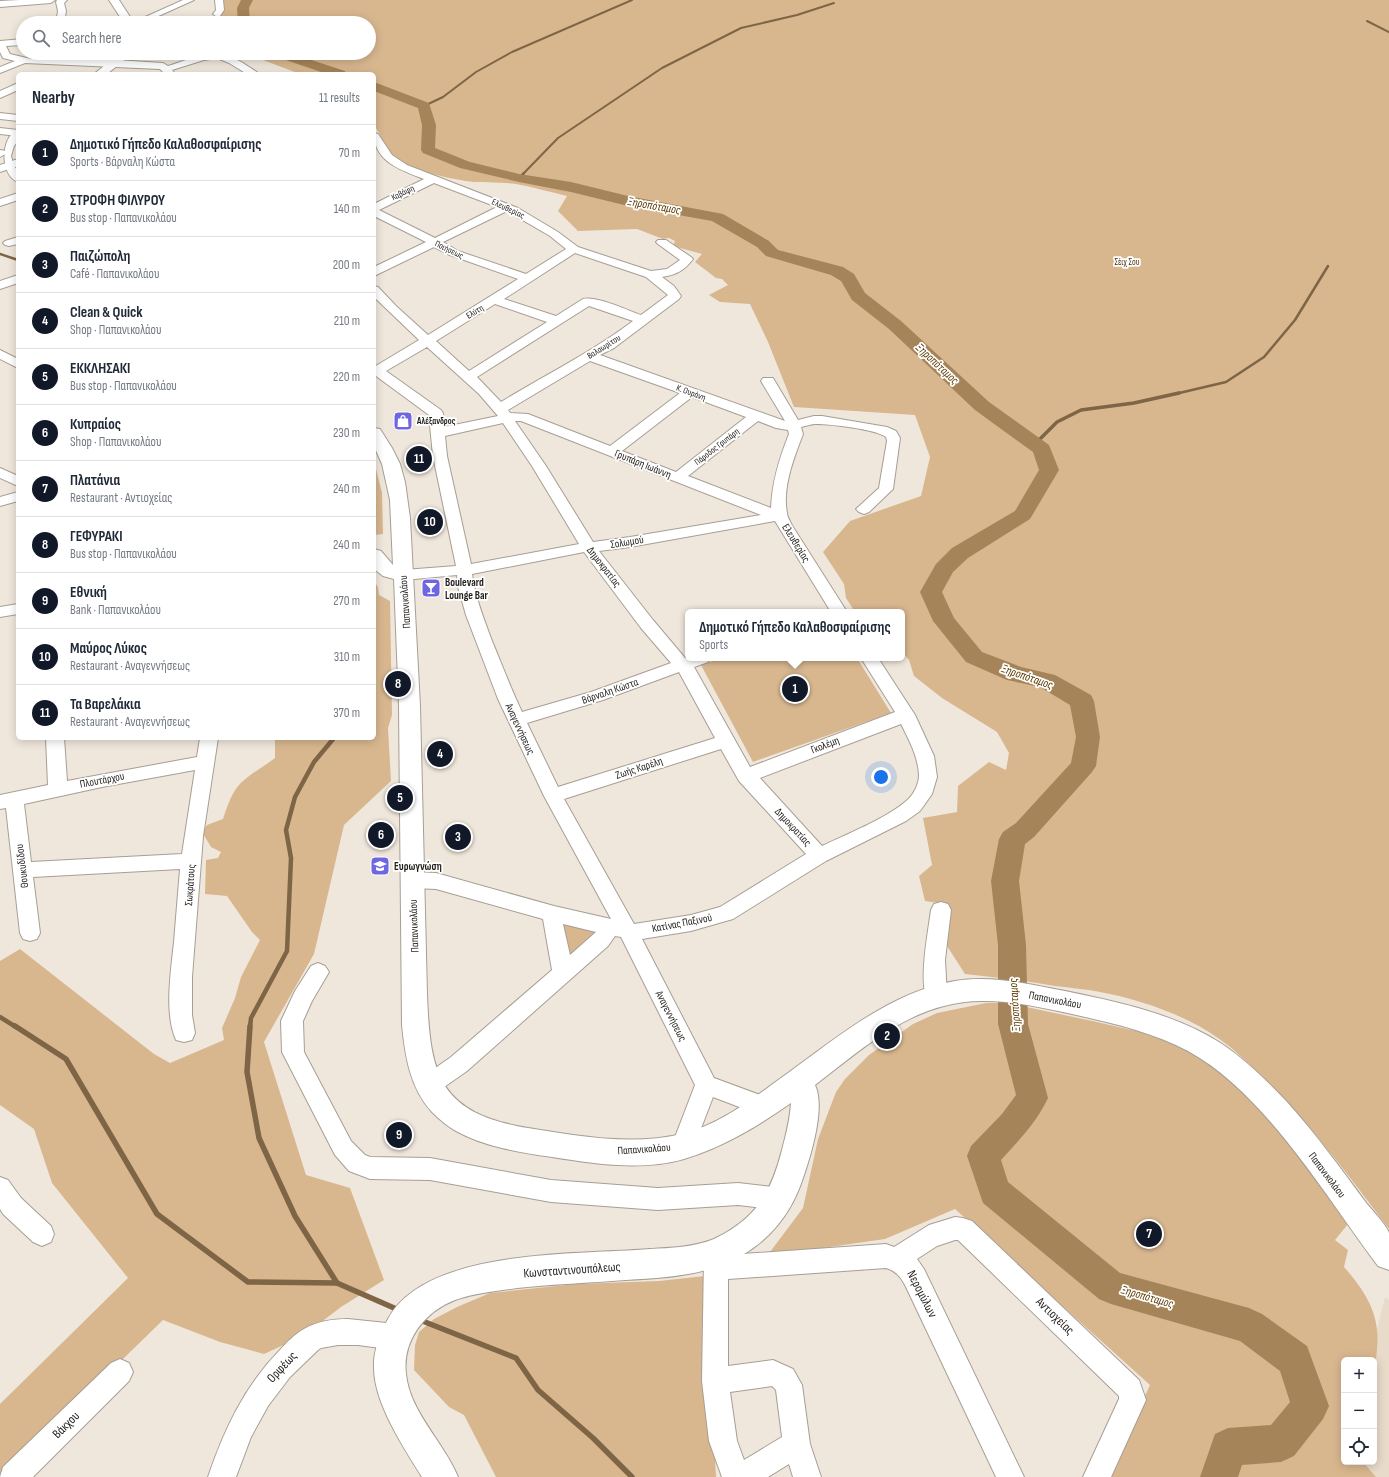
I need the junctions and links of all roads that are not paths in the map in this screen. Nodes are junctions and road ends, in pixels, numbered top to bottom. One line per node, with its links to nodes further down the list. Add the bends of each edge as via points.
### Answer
1 (50, 0): 6 (street)
2 (63, 0): 8 (street, via 60,2)
3 (114, 0): 9 (main road)
4 (190, 0): 10 (street)
5 (219, 0): 7 (street, via 220,10)
6 (0, 4)
7 (217, 14)
8 (61, 16)
9 (124, 16)
10 (152, 16)
11 (16, 43): 12 (street)
12 (1, 44): 13 (street, via 6,56)
13 (16, 59)
14 (20, 60): 18 (street)
15 (118, 60): 19 (main road)
16 (195, 60): 22 (street)
17 (229, 60): 23 (street)
18 (23, 61): 19 (street); 20 (street)
19 (114, 63): 21 (main road); 22 (street, via 162,66)
20 (0, 70)
21 (103, 72)
22 (168, 72)
23 (250, 72)
24 (0, 75): 25 (street)
25 (12, 76)
26 (16, 87): 27 (street)
27 (0, 95)
28 (0, 116): 29 (street)
29 (16, 118)
30 (0, 131): 31 (street)
31 (16, 134)
32 (16, 136): 34 (main road)
33 (376, 139): 38 (street, Ελευθερίας, via 394,162)
34 (1, 154): 36 (main road)
35 (16, 163): 36 (street)
36 (2, 168): 37 (main road)
37 (16, 177)
38 (433, 179): 41 (street, Καβάφη); 42 (street, Ελευθερίας)
39 (16, 197): 40 (street)
40 (0, 203)
41 (376, 207)
42 (506, 207): 45 (street); 46 (street, Ελευθερίας, via 554,234)
43 (376, 213): 45 (street, Ποιήσεως)
44 (662, 242): 48 (street, via 684,256 686,261 666,274)
45 (434, 243): 47 (street); 49 (street, Ποιήσεως, via 468,259)
46 (574, 249): 48 (street, Ελευθερίας); 49 (street, Ελύτη)
47 (376, 271)
48 (650, 274): 54 (street, Βαλαωρίτου, via 675,296)
49 (528, 279): 53 (street, Ελύτη)
50 (16, 280): 51 (street)
51 (0, 286)
52 (376, 292): 56 (street, Δημοκρατίας)
53 (494, 300): 55 (street); 56 (street, Ελύτη)
54 (642, 320): 55 (street, via 590,302); 58 (street, Βαλαωρίτου, via 614,342)
55 (556, 321): 62 (street)
56 (427, 341): 60 (street, Ελύτη); 62 (street, Δημοκρατίας)
57 (0, 354): 59 (street)
58 (590, 356): 64 (street, Κ. Ουράνη); 65 (street, Βαλαωρίτου)
59 (16, 363)
60 (376, 371)
61 (376, 373): 68 (street, Αναγεννήσεως, via 435,412)
62 (468, 377): 65 (street, Δημοκρατίας)
63 (768, 381): 67 (street, Ελευθερίας)
64 (690, 392): 66 (street, Κ. Ουράνη); 70 (street)
65 (503, 414): 68 (street); 70 (street, Γρυπάρη Ιωάννη, via 527,418); 81 (street, Δημοκρατίας, via 539,466)
66 (756, 416): 67 (street, Κ. Ουράνη, via 783,426); 72 (street, Πάροδος Γρυπάρη)
67 (794, 425): 74 (street, Ελευθερίας, via 796,437 785,463); 78 (street, Κ. Ουράνη, via 810,421 834,422 879,429 894,436 886,489)
68 (438, 433): 84 (street, Αναγεννήσεως, via 440,456)
69 (376, 436): 83 (main road, Παπανικολάου, via 385,451 394,476)
70 (612, 452): 72 (street, Γρυπάρη Ιωάννη)
71 (0, 472): 73 (street)
72 (677, 478): 77 (street, Γρυπάρη Ιωάννη)
73 (16, 481)
74 (779, 494): 77 (street); 79 (street, Ελευθερίας)
75 (16, 497): 76 (street)
76 (0, 502)
77 (758, 509): 79 (street, Γρυπάρη Ιωάννη); 80 (street)
78 (864, 509)
79 (780, 516): 80 (street, Σολωμού); 86 (street, Ελευθερίας)
80 (746, 522): 81 (street, Σολωμού)
81 (588, 548): 84 (street, Σολωμού); 90 (street, Δημοκρατίας, via 647,624)
82 (376, 557): 83 (main road); 83 (main road, via 391,573)
83 (403, 562): 84 (street, Σολωμού); 104 (main road, Παπανικολάου, via 408,653)
84 (464, 570): 92 (street, Αναγεννήσεως, via 474,615)
85 (16, 609): 87 (street)
86 (835, 609)
87 (0, 612)
88 (694, 661): 90 (street, Βάρναλη Κώστα)
89 (871, 661): 91 (street)
90 (683, 665): 92 (street, Βάρναλη Κώστα, via 597,696); 95 (street, Δημοκρατίας, via 699,689)
91 (906, 715): 97 (street, Γκολέμη); 101 (street, Κατίνας Παξινού, via 927,764 927,784 923,794 913,806 899,816)
92 (516, 720): 99 (street, Αναγεννήσεως)
93 (55, 740): 98 (street)
94 (209, 740): 96 (street, Σωκράτους)
95 (725, 741): 97 (street, Δημοκρατίας); 99 (street, Ζωής Καρέλη)
96 (205, 762): 98 (street, Πλουτάρχου); 102 (street, Σωκράτους)
97 (746, 776): 101 (street, Δημοκρατίας)
98 (58, 789): 100 (street, Πλουτάρχου)
99 (553, 796): 107 (street, Αναγεννήσεως)
100 (7, 800): 103 (street, Θουκυδίδου)
101 (819, 856): 107 (street, Κατίνας Παξινού, via 726,913 691,923 636,932)
102 (191, 861): 103 (street); 112 (street, Σωκράτους, via 181,977 181,1015)
103 (23, 870): 108 (street, Θουκυδίδου)
104 (412, 880): 106 (street, Κατίνας Παξινού, via 436,881); 114 (main road, Παπανικολάου, via 416,1030 421,1062)
105 (941, 910): 111 (street, via 935,960)
106 (554, 914): 107 (street, Κατίνας Παξινού); 110 (street, via 553,923)
107 (618, 929): 110 (street); 115 (street, Αναγεννήσεως)
108 (30, 932)
109 (318, 972): 119 (street, via 292,1020 294,1052 343,1148 350,1157 363,1166 380,1170 430,1169 527,1187 605,1196 677,1199 738,1194)
110 (563, 972): 114 (street, via 458,1064)
111 (936, 996): 113 (main road, Παπανικολάου, via 909,1006 881,1021); 121 (main road, Παπανικολάου, via 962,990 1035,996 1163,1027 1200,1045 1228,1064 1265,1099 1297,1136)
112 (184, 1033)
113 (798, 1081): 116 (main road, Παπανικολάου); 119 (main road, Κωνσταντινουπόλεως, via 805,1093 803,1117 794,1162)
114 (429, 1085): 117 (main road, Παπανικολάου, via 441,1103 458,1117 478,1128 510,1137 606,1151 651,1151)
115 (706, 1085): 116 (street); 117 (street)
116 (763, 1106): 117 (main road, Παπανικολάου, via 720,1132)
117 (684, 1146)
118 (0, 1188): 120 (street, via 12,1206)
119 (780, 1199): 123 (main road, Κωνσταντινουπόλεως, via 764,1222)
120 (42, 1234)
121 (1389, 1256)
122 (898, 1259): 123 (street, Νερομύλων, via 886,1256); 134 (street, Νερομύλων, via 908,1266 915,1278); 135 (street, Αντιοχείας, via 917,1244 954,1228 963,1229 1130,1389 1132,1400)
123 (716, 1260): 124 (main road, Κωνσταντινουπόλεως, via 672,1261 493,1277 454,1285 436,1293); 126 (street)
124 (405, 1322): 129 (street, Ορφέως, via 318,1336 309,1341 285,1362 264,1386 236,1437); 130 (main road, via 391,1350 392,1386 403,1411)
125 (120, 1372): 128 (street, Βάκχου)
126 (715, 1381): 127 (street, via 773,1373 784,1378 789,1385); 131 (street, via 723,1441)
127 (796, 1444): 132 (street); 133 (street)
128 (13, 1477)
129 (222, 1477)
130 (441, 1477)
131 (736, 1477)
132 (742, 1477)
133 (807, 1477)
134 (1010, 1477)
135 (1097, 1477)

